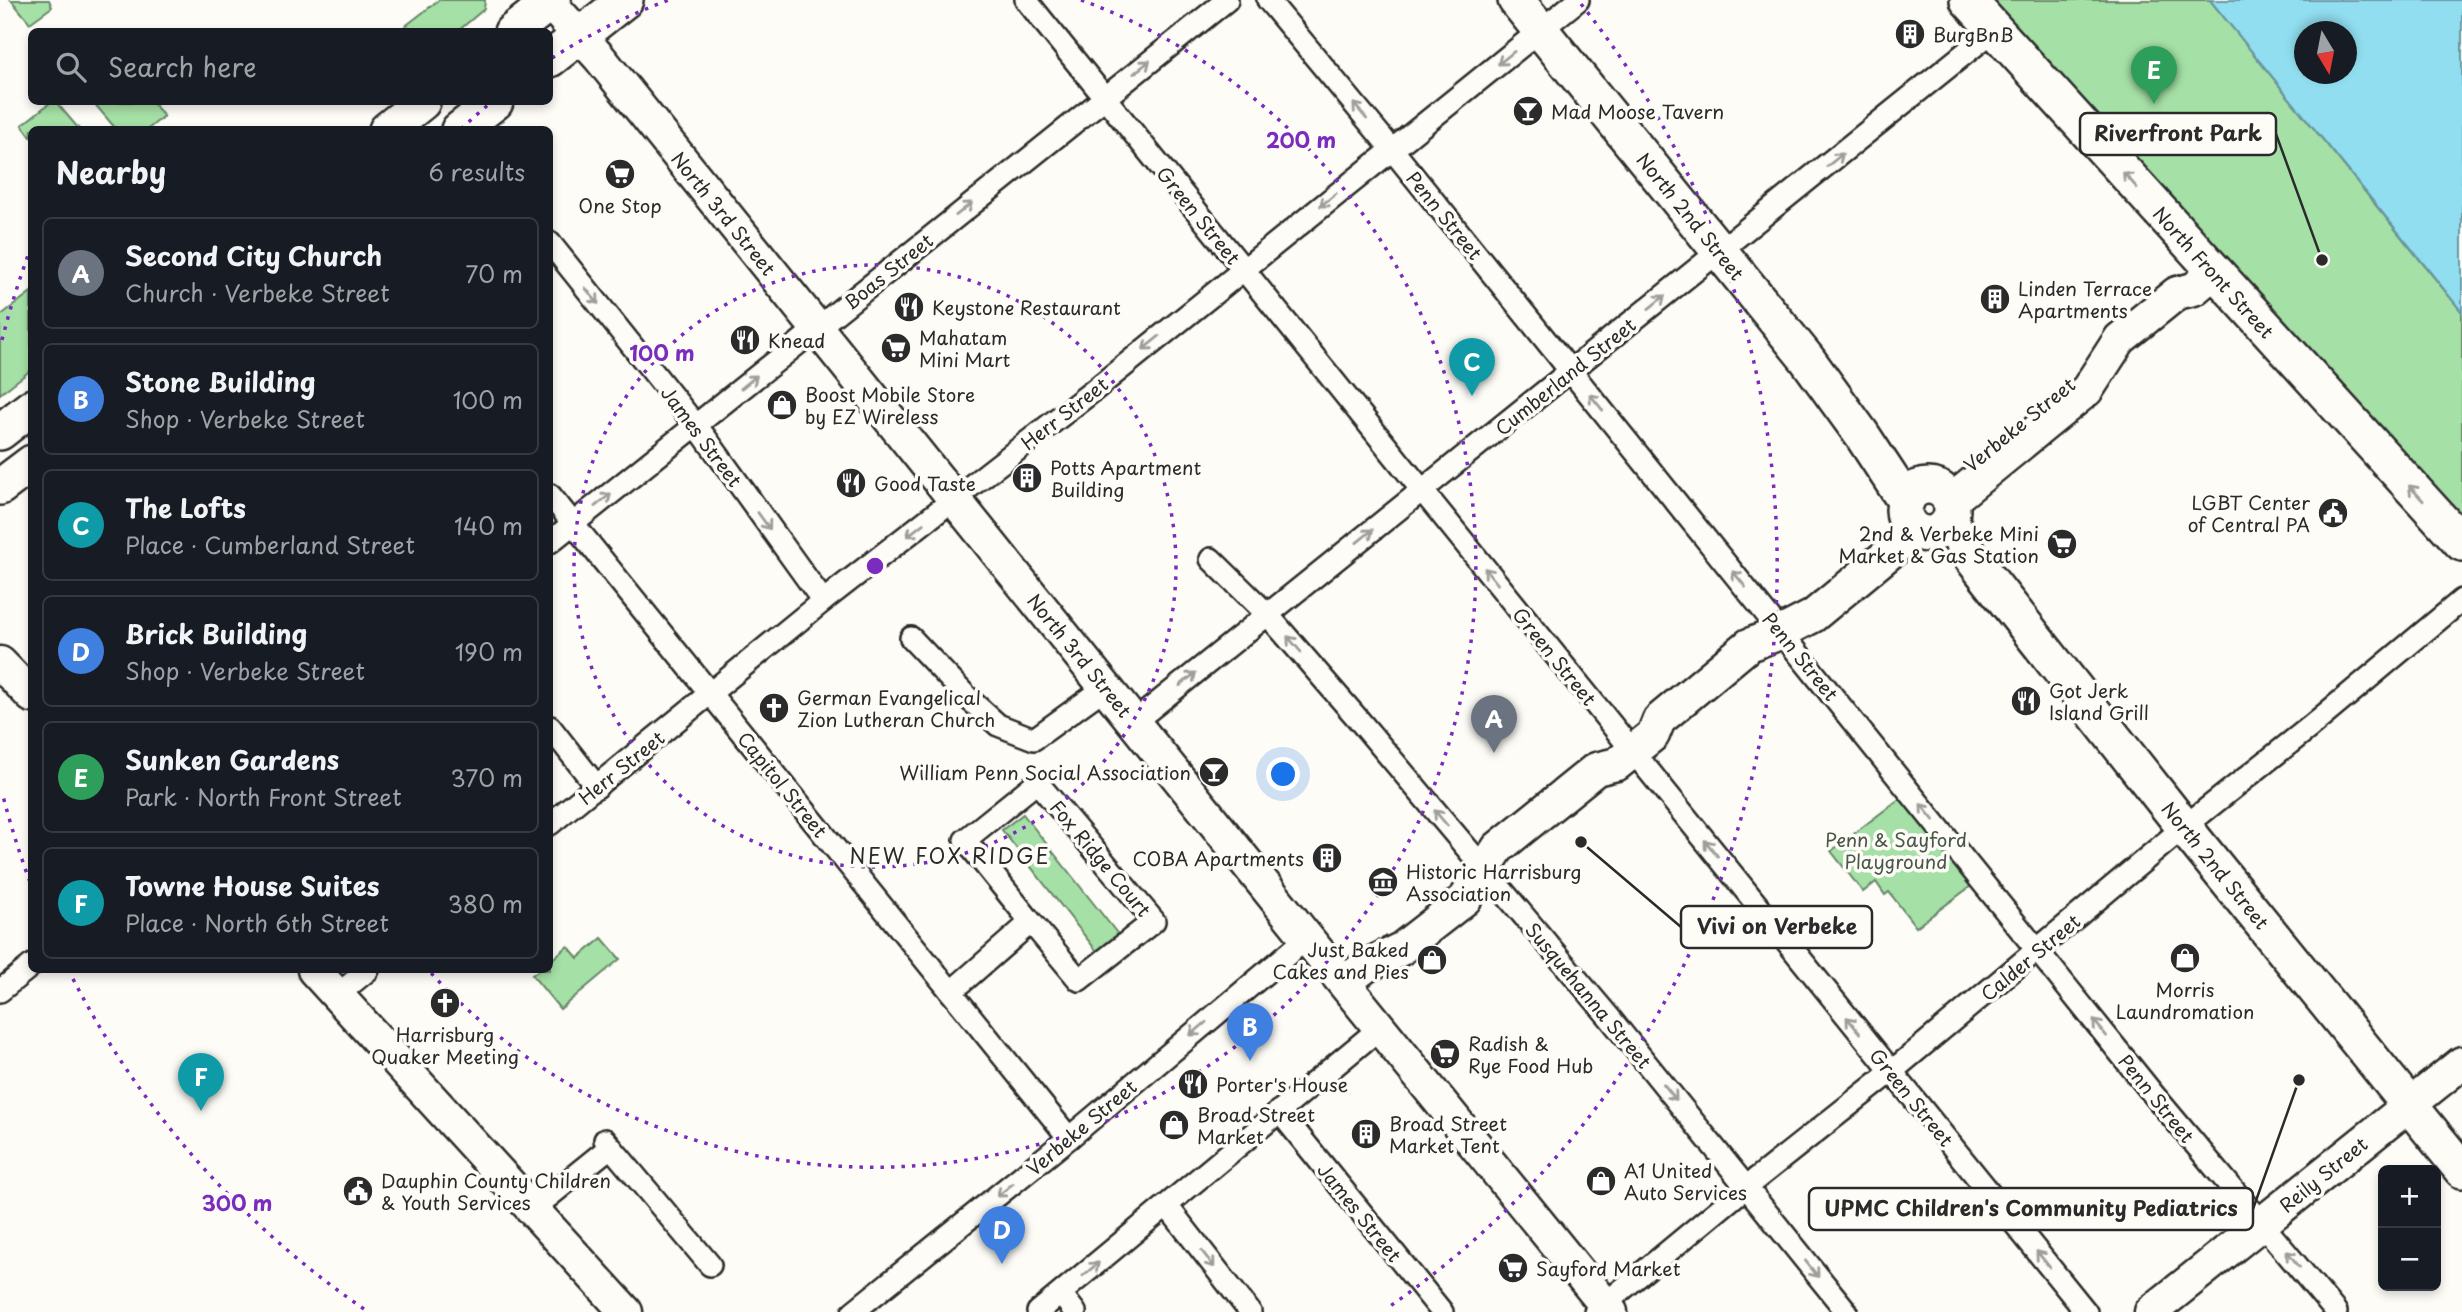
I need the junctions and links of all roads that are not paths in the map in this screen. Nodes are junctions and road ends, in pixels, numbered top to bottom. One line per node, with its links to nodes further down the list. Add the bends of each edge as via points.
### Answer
1 (625, 0): 12 (main road)
2 (1026, 0): 14 (street, Green Street)
3 (1227, 0): 14 (street, Boas Street, one-way to 3)
4 (1268, 0): 19 (street, Penn Street, one-way to 4)
5 (1516, 0): 10 (main road, North 2nd Street)
6 (1578, 0): 10 (street, Herr Street)
7 (1968, 0): 11 (main road, North Front Street)
8 (550, 1): 9 (main road); 12 (main road, North 3rd Street)
9 (517, 28)
10 (1541, 30): 19 (street, Herr Street, one-way to 19); 21 (main road, North 2nd Street)
11 (1994, 30): 21 (street, Cumberland Street, one-way to 11); 23 (main road, North Front Street, one-way to 11)
12 (579, 36): 13 (main road); 24 (main road, North 3rd Street)
13 (553, 57)
14 (1104, 97): 22 (street, Green Street); 24 (street, Boas Street, one-way to 14)
15 (418, 105): 17 (main road)
16 (491, 105): 18 (main road)
17 (392, 126)
18 (464, 126)
19 (1392, 149): 22 (street, Herr Street, one-way to 22); 25 (street, Penn Street)
20 (553, 247): 27 (street, James Street, one-way to 27)
21 (1720, 252): 25 (street, Cumberland Street, one-way to 21); 34 (main road, North 2nd Street, via 1862,435)
22 (1242, 269): 31 (street, Green Street); 33 (street, Herr Street, one-way to 33)
23 (2204, 281): 34 (main road, Verbeke Street, via 2188,307 2133,351 2102,365 2087,390); 37 (main road, North Front Street, one-way to 23)
24 (817, 328): 27 (street, Boas Street, one-way to 24); 33 (main road, North 3rd Street)
25 (1571, 371): 31 (street, Cumberland Street); 42 (street, Penn Street, one-way to 25)
26 (28, 410): 28 (main road)
27 (696, 425): 35 (street, Boas Street, one-way to 27); 40 (street, James Street, one-way to 40)
28 (0, 432)
29 (28, 466): 30 (main road)
30 (0, 487)
31 (1422, 491): 41 (street, Cumberland Street, one-way to 31); 50 (street, Green Street, one-way to 31)
32 (553, 499): 35 (street, Capitol Street)
33 (955, 499): 40 (street, Herr Street, one-way to 40); 45 (main road, North 3rd Street)
34 (1928, 510): 42 (main road, Verbeke Street, via 1801,602); 53 (main road, North 2nd Street, via 1947,542 1972,558)
35 (573, 524): 36 (street, Boas Street); 47 (street, Capitol Street)
36 (553, 540)
37 (2462, 543)
38 (1211, 559): 41 (street, Susquehanna Street)
39 (2462, 600): 53 (street, Calder Street)
40 (823, 601): 47 (street, Herr Street)
41 (1268, 615): 48 (street, Cumberland Street, one-way to 41); 54 (street, Susquehanna Street, one-way to 41)
42 (1782, 632): 50 (main road, Verbeke Street, via 1762,661 1672,734); 57 (street, Penn Street, one-way to 42)
43 (911, 638): 45 (street, via 998,725 1034,739)
44 (0, 663): 46 (main road)
45 (1106, 687): 48 (main road, North 3rd Street)
46 (28, 692)
47 (711, 695): 51 (street, Herr Street); 63 (street, Capitol Street)
48 (1134, 722): 56 (main road, North 3rd Street)
49 (553, 731): 51 (street)
50 (1634, 750): 54 (main road, via 1610,784 1512,863); 66 (street, Green Street, one-way to 50)
51 (597, 787): 52 (street, Herr Street)
52 (553, 822)
53 (2185, 827): 57 (street, Calder Street); 67 (main road, North 2nd Street)
54 (1485, 870): 60 (main road, via 1465,899 1401,949); 71 (street, Susquehanna Street, one-way to 71)
55 (1031, 922): 55 (street, Fox Ridge Court, via 965,840 1037,782 1154,921 1079,980); 63 (street)
56 (1307, 938): 60 (main road, North 3rd Street); 69 (street, Verbeke Street, one-way to 69)
57 (2038, 950): 66 (street, Calder Street); 74 (street, Penn Street, one-way to 57)
58 (28, 968): 62 (street)
59 (359, 973): 61 (street)
60 (1355, 974): 64 (main road, North 3rd Street)
61 (330, 983): 73 (main road)
62 (0, 991)
63 (951, 992): 69 (street, Capitol Street)
64 (1380, 1028): 68 (street); 77 (main road, North 3rd Street)
65 (2462, 1063): 67 (main road, Reily Street)
66 (1891, 1072): 71 (street, Calder Street); 85 (street, Green Street, one-way to 66)
67 (2410, 1105): 70 (main road, North 2nd Street); 74 (main road, Reily Street)
68 (1279, 1111): 72 (street); 83 (street, James Street)
69 (1069, 1138): 79 (street, Verbeke Street, one-way to 79)
70 (2462, 1170)
71 (1746, 1186): 77 (street, Calder Street); 84 (street, Susquehanna Street, one-way to 84)
72 (1167, 1206): 76 (street, one-way to 72); 82 (street, one-way to 82)
73 (533, 1209): 75 (street, via 608,1143); 78 (main road)
74 (2262, 1223): 86 (main road, Reily Street); 87 (street, Penn Street, one-way to 74)
75 (710, 1265)
76 (1060, 1294): 80 (street); 81 (street)
77 (1604, 1309)
78 (626, 1312)
79 (853, 1312)
80 (1038, 1312)
81 (1075, 1312)
82 (1250, 1312)
83 (1442, 1312)
84 (1847, 1312)
85 (2086, 1312)
86 (2151, 1312)
87 (2336, 1312)

